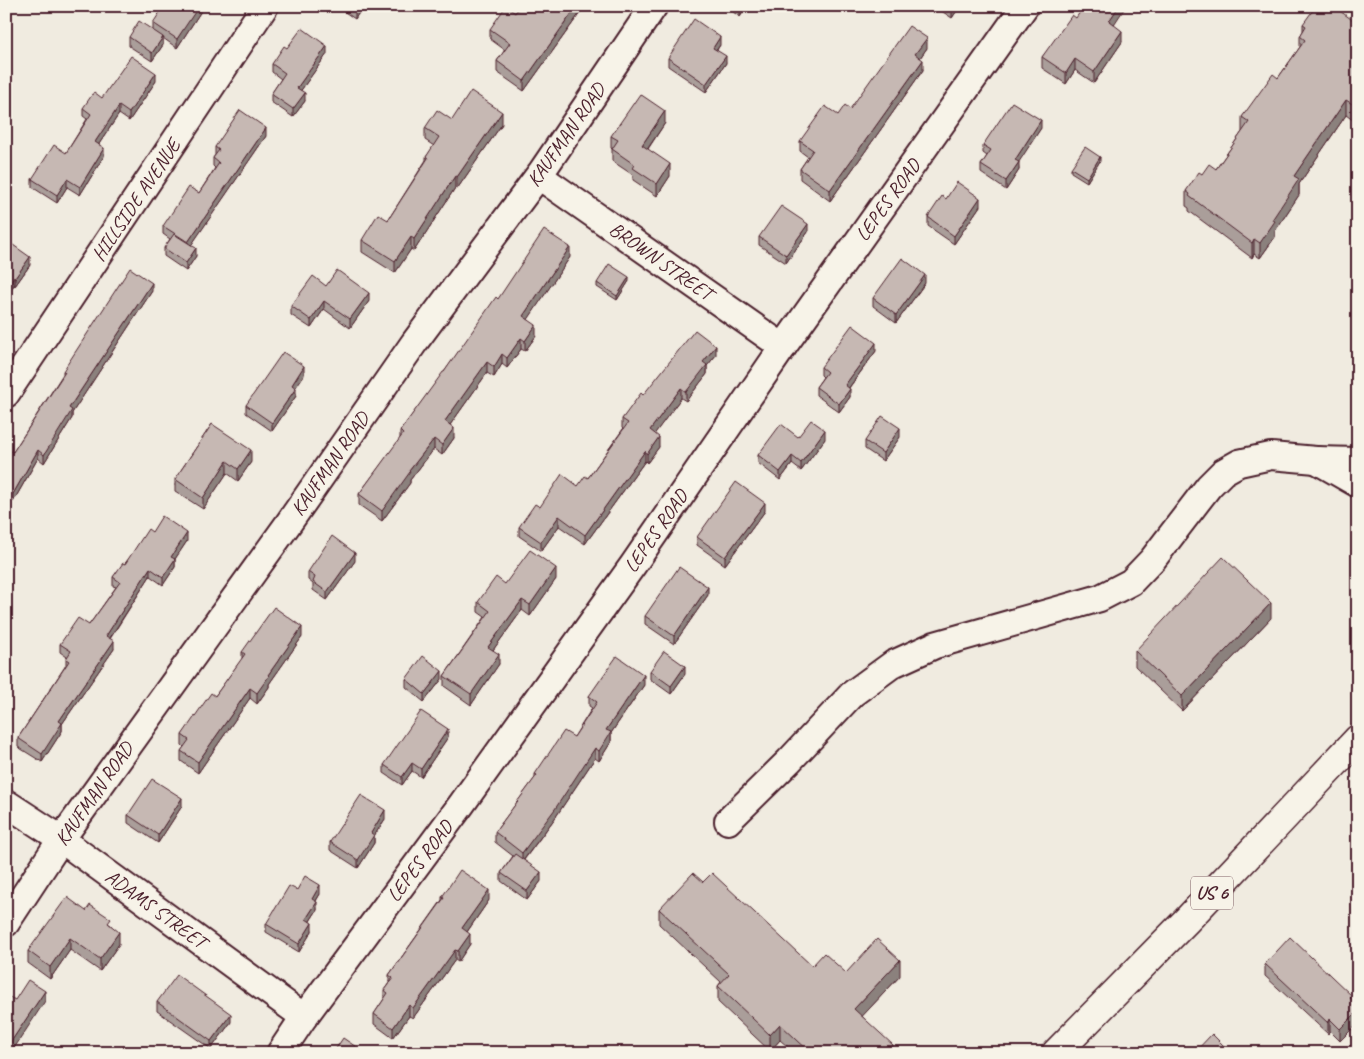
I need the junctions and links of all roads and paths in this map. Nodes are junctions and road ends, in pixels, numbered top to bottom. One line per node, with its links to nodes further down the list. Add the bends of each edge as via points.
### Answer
1 (264, 6): 6 (street, HILLSIDE AVENUE)
2 (654, 6): 4 (street, KAUFMAN ROAD)
3 (1025, 6): 5 (street, LEPES ROAD)
4 (539, 176): 5 (street, BROWN STREET); 13 (street, KAUFMAN ROAD, via 414,343)
5 (783, 347): 15 (street, LEPES ROAD, via 633,565)
6 (6, 394)
7 (1316, 460): 8 (street); 9 (street); 12 (street, via 1271,456 1239,463 1223,472 1209,486 1153,559 1131,582 1100,598 935,645 893,664 852,694)
8 (1358, 461)
9 (1358, 484)
10 (1358, 739): 17 (main road, US 6, via 1182,926)
11 (6, 803): 13 (street, ADAMS STREET)
12 (728, 821)
13 (61, 840): 14 (street, KAUFMAN ROAD); 15 (street, ADAMS STREET)
14 (6, 923)
15 (304, 1017): 16 (street, LEPES ROAD)
16 (280, 1053)
17 (1056, 1053)

